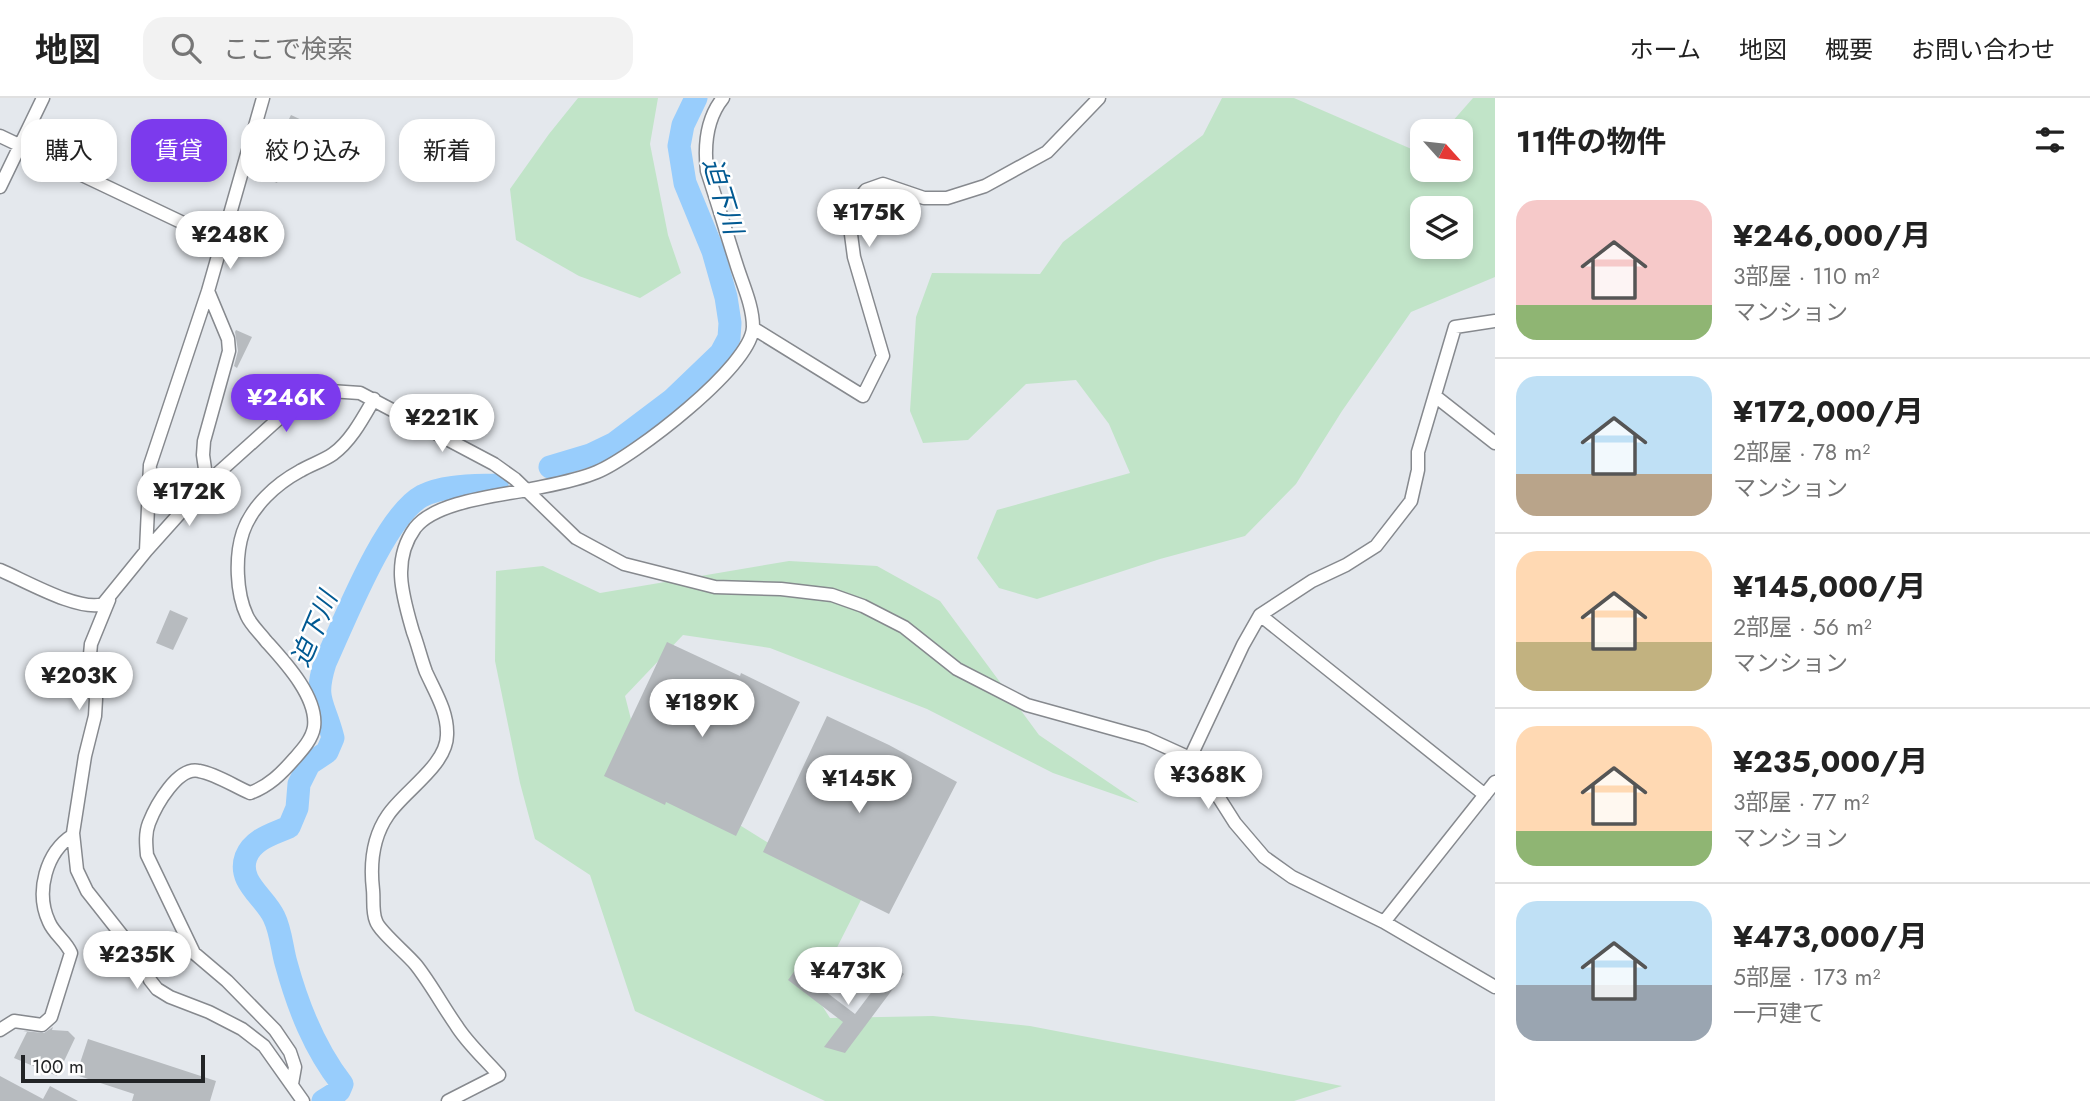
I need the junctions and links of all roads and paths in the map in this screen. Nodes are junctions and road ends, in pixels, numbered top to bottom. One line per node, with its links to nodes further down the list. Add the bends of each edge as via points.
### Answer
1 (43, 98): 6 (street)
2 (264, 98): 8 (street)
3 (723, 98): 11 (street, via 707,130 704,148)
4 (1099, 98): 11 (street, via 1047,152 985,186 947,198 924,198 883,184 866,190 854,205 850,227 853,257 883,356 863,396)
5 (0, 136): 6 (street)
6 (20, 146): 7 (street); 8 (street)
7 (0, 187)
8 (221, 241): 9 (street)
9 (208, 291): 15 (street, via 229,351 204,441); 17 (street, via 150,465)
10 (1495, 321): 12 (street, via 1455,327)
11 (753, 328): 16 (street, via 738,360 639,446 597,472)
12 (1435, 396): 14 (street); 20 (street, via 1418,452 1416,488 1386,535 1376,546)
13 (374, 399): 15 (street, via 339,390 309,397); 16 (street, via 495,464); 28 (street, via 334,453 296,473 267,496 243,533 238,562 240,598 247,618 295,675 312,708 310,740 265,788 250,793 198,770 186,772 169,788 149,823 145,843 194,953 275,1030 290,1052 295,1068)
14 (1495, 443)
15 (208, 483): 17 (street)
16 (526, 490): 21 (street, via 576,538 624,564 715,587 832,595 904,626 957,669 1027,705 1146,738); 30 (street, via 477,498 429,517 416,527 403,553 399,577 425,668 445,715 446,749 387,816 374,844 371,870 376,922 436,990 457,1028 499,1075)
17 (146, 551): 19 (street)
18 (0, 570): 19 (street, via 95,607)
19 (110, 597): 24 (street, via 91,644 95,716)
20 (1260, 615): 21 (street); 23 (street)
21 (1190, 758): 25 (street, via 1264,857 1292,877)
22 (1495, 782): 23 (street)
23 (1485, 795): 25 (street)
24 (73, 835): 27 (street, via 53,852 44,886 49,923 71,954 51,1017 42,1025 13,1021); 28 (street, via 77,870 88,891 142,962 150,980 170,998 242,1029 264,1046)
25 (1384, 922): 26 (street)
26 (1495, 987)
27 (0, 1030)
28 (292, 1084): 29 (street)
29 (303, 1101)
30 (448, 1101)

